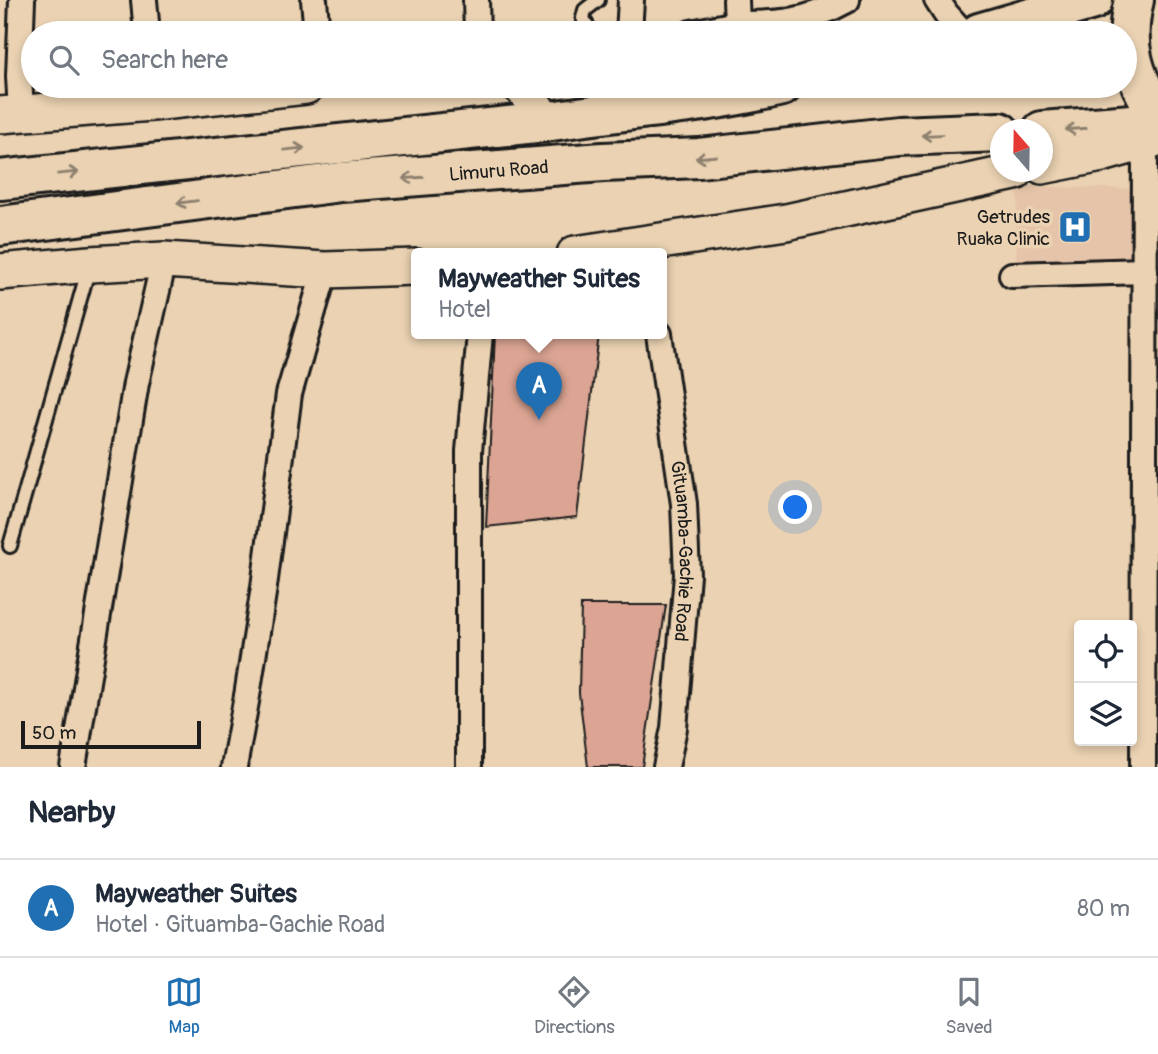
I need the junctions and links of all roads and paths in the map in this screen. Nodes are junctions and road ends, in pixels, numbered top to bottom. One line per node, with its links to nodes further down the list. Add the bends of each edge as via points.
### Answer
1 (22, 0): 11 (street)
2 (144, 0): 12 (street)
3 (314, 0): 13 (street)
4 (476, 0): 14 (street)
5 (598, 0): 15 (lane, via 585,10)
6 (631, 0): 16 (street)
7 (847, 0): 17 (street, via 820,15)
8 (937, 0): 18 (street)
9 (1093, 0): 19 (highway)
10 (1134, 0): 20 (highway)
11 (21, 21)
12 (145, 21)
13 (316, 21)
14 (477, 21)
15 (585, 21)
16 (630, 21)
17 (791, 21)
18 (952, 21)
19 (1020, 21)
20 (1129, 21)
21 (21, 25): 27 (street, via 19,76)
22 (1137, 75): 29 (highway)
23 (123, 98): 27 (street)
24 (530, 98): 28 (street)
25 (712, 98): 26 (highway, via 684,105)
26 (602, 99): 28 (highway)
27 (10, 114)
28 (545, 122): 34 (highway, one-way to 28)
29 (1155, 129): 30 (highway, one-way to 30); 32 (street, via 1102,154); 41 (street)
30 (1053, 131)
31 (990, 132): 35 (highway, Limuru Road, one-way to 35, via 898,136 699,158 341,183)
32 (1053, 164)
33 (990, 177): 36 (street)
34 (0, 180)
35 (0, 226)
36 (653, 248)
37 (164, 260): 38 (street); 40 (street); 47 (street, via 136,383)
38 (90, 264): 42 (street); 46 (lane)
39 (411, 267): 40 (street)
40 (325, 270): 48 (street, via 289,394 256,642)
41 (1144, 271): 43 (street); 51 (street)
42 (0, 272)
43 (1012, 275)
44 (480, 339): 49 (street, via 469,451)
45 (660, 339): 50 (street, Gituamba-Gachie Road, via 684,504 687,575 674,728)
46 (10, 546)
47 (73, 767)
48 (234, 767)
49 (469, 767)
50 (666, 767)
51 (1143, 767)

